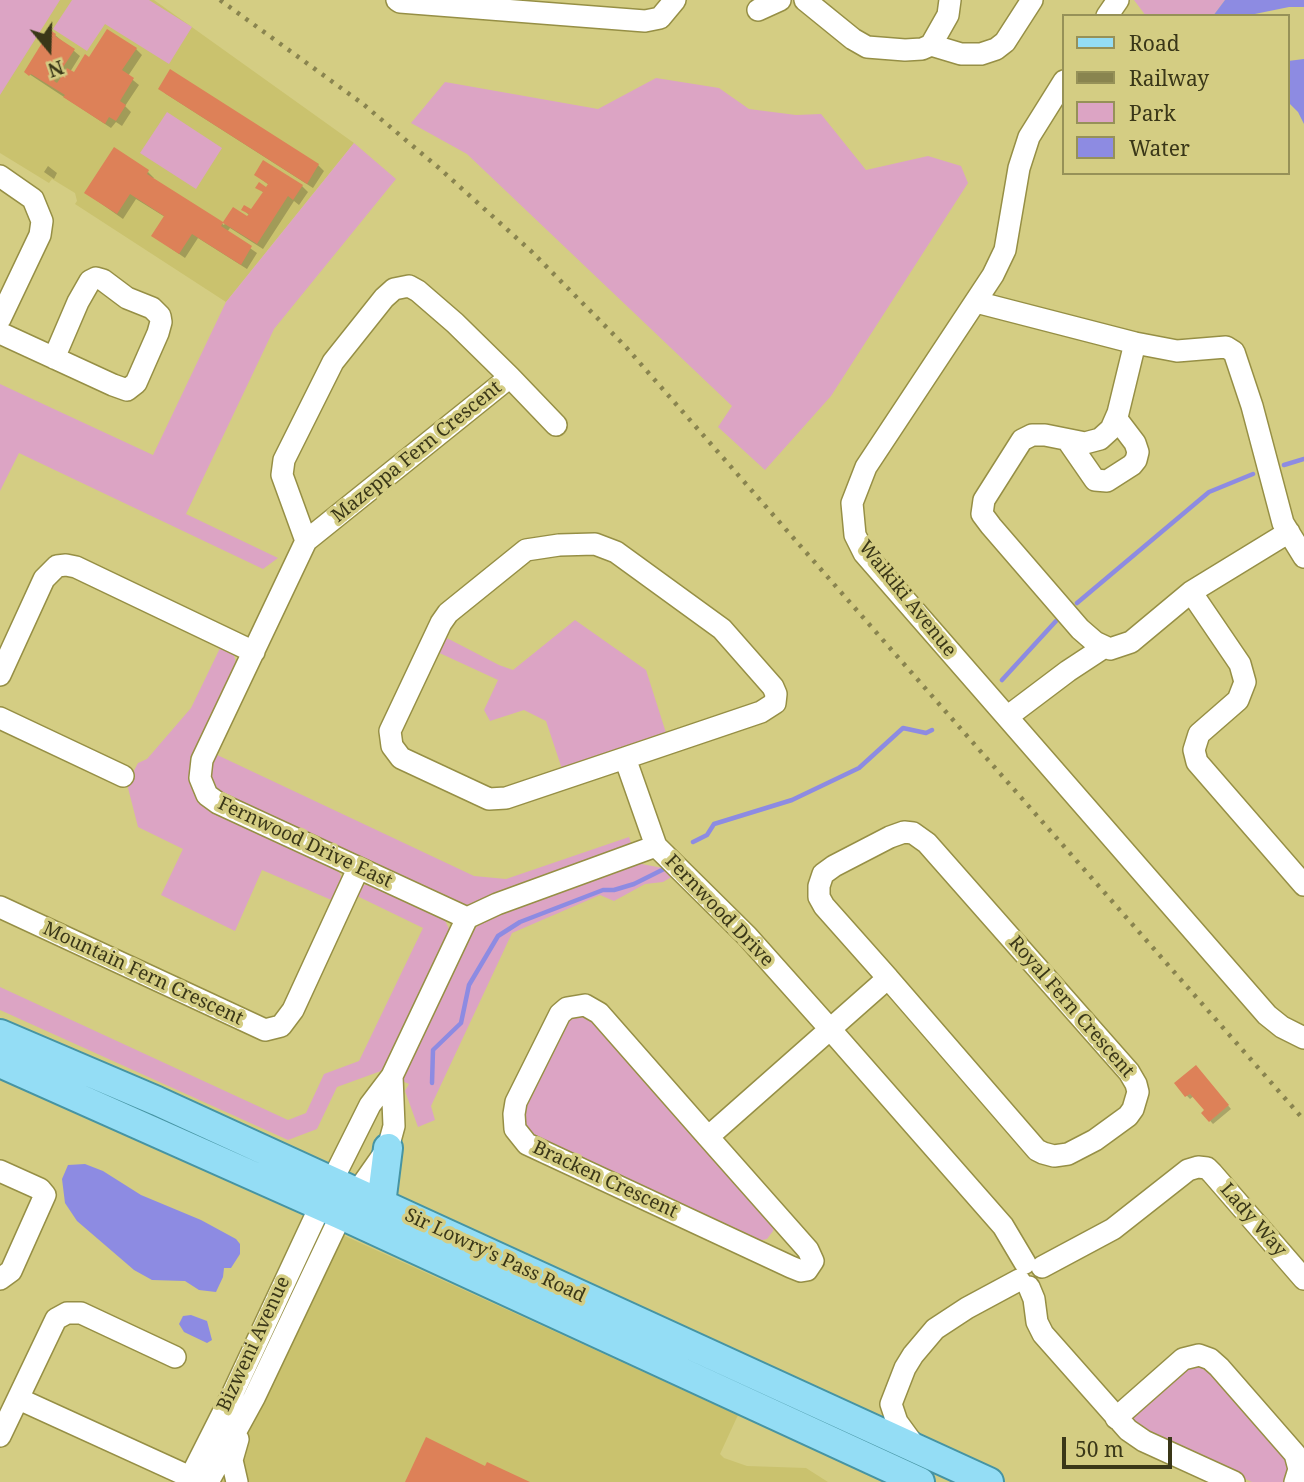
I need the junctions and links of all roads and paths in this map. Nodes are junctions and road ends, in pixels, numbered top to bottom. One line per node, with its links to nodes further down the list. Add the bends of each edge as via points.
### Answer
1 (397, 0): 6 (street)
2 (780, 0): 8 (street)
3 (805, 0): 9 (street, via 867,47 905,50)
4 (950, 0): 9 (street, via 948,15)
5 (1032, 0): 9 (street, via 996,49 961,54)
6 (557, 7): 7 (street, via 650,21)
7 (670, 7)
8 (758, 10)
9 (931, 45)
10 (1062, 84): 12 (street, Waikiki Avenue, via 1029,137 1018,167 1005,250)
11 (0, 176): 13 (street, via 33,199 42,221 40,235)
12 (976, 302): 15 (street); 28 (street, Waikiki Avenue, via 866,467 852,503 852,516 864,552)
13 (0, 319)
14 (0, 333): 16 (street)
15 (1135, 343): 18 (street); 21 (street, via 1177,351 1226,347 1234,352)
16 (54, 358): 16 (street, via 86,285 96,278 160,316 158,333 131,389)
17 (510, 377): 19 (street); 22 (street, Mazeppa Fern Crescent); 22 (street, Mazeppa Fern Crescent, via 418,291 409,286 394,289 333,362 284,460 282,475)
18 (1116, 418): 20 (street, via 1100,439); 20 (street, via 1138,452 1132,465 1107,481 1095,480)
19 (556, 425)
20 (1068, 441): 25 (street, via 1045,435 1022,440 989,490 982,514 1080,629)
21 (1289, 532): 23 (street); 24 (street)
22 (306, 541): 26 (street, Fernwood Drive East)
23 (1304, 557)
24 (1191, 592): 25 (street, via 1131,642); 34 (street, via 1240,664 1245,682 1238,700 1196,739 1197,762)
25 (1104, 648): 28 (street)
26 (254, 652): 27 (street, via 66,565 51,570 38,589); 33 (street, Fernwood Drive East, via 202,760 200,778 207,795)
27 (0, 675)
28 (1007, 717): 40 (street, Waikiki Avenue, via 1267,1014)
29 (0, 718): 31 (street)
30 (625, 758): 30 (street, via 489,799 401,758 392,746 390,731 448,612 526,550 595,544 616,552 722,629 776,694 775,703 761,712); 32 (street)
31 (123, 776)
32 (656, 846): 36 (street, Fernwood Drive); 38 (street, Fernwood Drive, via 747,936)
33 (358, 869): 35 (street, Mountain Fern Crescent, via 293,1010 281,1026 265,1030); 36 (street, Fernwood Drive East)
34 (1304, 886)
35 (0, 906)
36 (467, 918): 42 (street)
37 (888, 978): 37 (street, Royal Fern Crescent, via 1037,1150 1054,1156 1068,1154 1095,1140 1133,1109 1138,1093 1129,1072 927,843 913,833 890,837 834,866 823,874 818,886 824,906); 38 (street)
38 (830, 1029): 43 (street); 50 (street, Fernwood Drive, via 1003,1227)
39 (0, 1034): 46 (main road, Sir Lowry's Pass Road, via 157,1101)
40 (1304, 1038)
41 (0, 1063): 46 (main road, Sir Lowry's Pass Road)
42 (392, 1076): 44 (street, via 394,1126); 46 (street, via 370,1105)
43 (708, 1137): 48 (street, Bracken Crescent); 49 (street, Bracken Crescent, via 599,1013 585,1005 566,1008 560,1014 514,1114 515,1129 527,1144)
44 (388, 1148): 46 (street); 47 (main road)
45 (0, 1171): 51 (street, via 45,1195 11,1270)
46 (337, 1199): 47 (main road, Sir Lowry's Pass Road); 54 (street, Bizweni Avenue); 59 (street, Bizweni Avenue, via 232,1395); 61 (main road, Sir Lowry's Pass Road)
47 (381, 1204): 58 (main road, Sir Lowry's Pass Road)
48 (781, 1220): 49 (street, via 771,1242); 49 (street, Bracken Crescent, via 813,1256 812,1265 801,1271)
49 (759, 1251)
50 (1029, 1274): 52 (street, Lady Way, via 1113,1229 1198,1167 1208,1168); 56 (street, Fernwood Drive, via 1040,1329); 58 (street, via 935,1329 914,1355 891,1404 897,1422)
51 (0, 1279)
52 (1304, 1279)
53 (175, 1357): 55 (street, via 81,1312 67,1313 56,1319)
54 (254, 1398): 59 (street, Bizweni Avenue); 60 (street, via 234,1449)
55 (19, 1399): 57 (street); 59 (street)
56 (1116, 1418): 63 (street, Fernwood Drive, via 1144,1441); 64 (street, via 1183,1359 1199,1355 1219,1367 1295,1454 1299,1469)
57 (0, 1436)
58 (917, 1449): 62 (main road, Sir Lowry's Pass Road)
59 (197, 1481)
60 (237, 1482)
61 (920, 1482)
62 (989, 1482)
63 (1234, 1482)
64 (1295, 1482)

